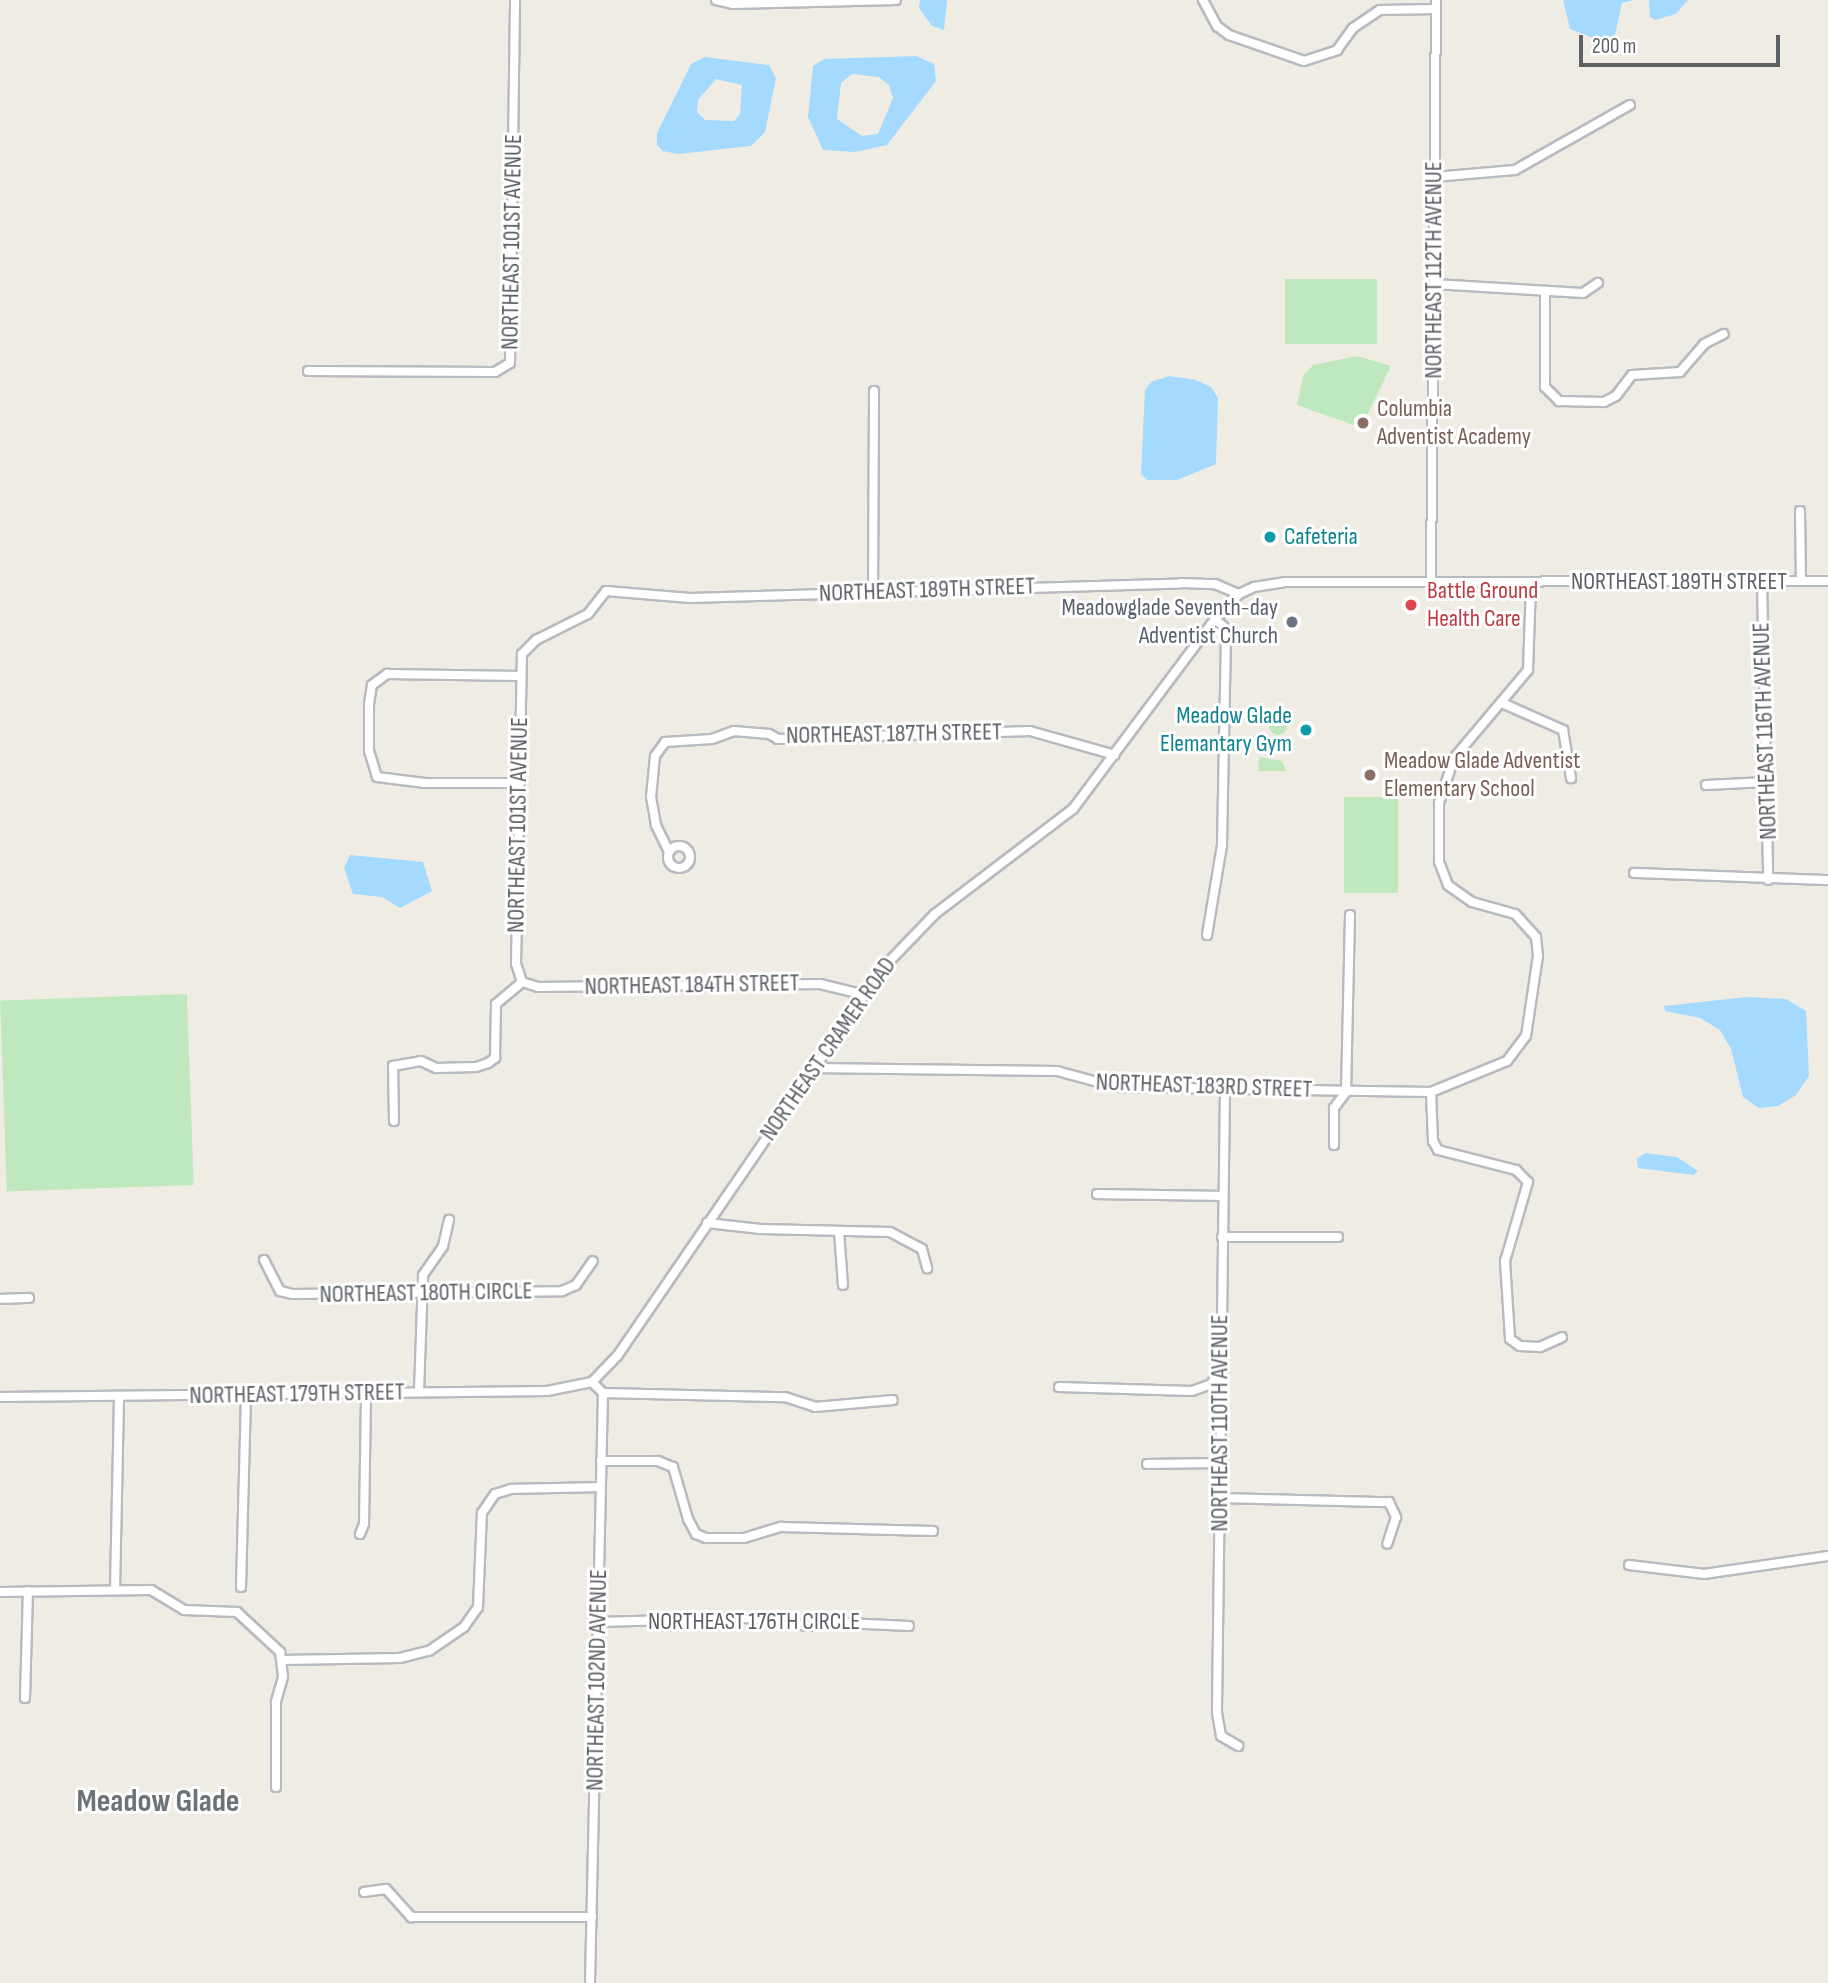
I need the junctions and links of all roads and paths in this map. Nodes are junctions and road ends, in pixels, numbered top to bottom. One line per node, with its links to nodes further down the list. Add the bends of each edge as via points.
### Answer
1 (515, 0): 12 (street, NORTHEAST 101ST AVENUE, via 510,363 495,372)
2 (895, 0): 4 (street)
3 (1203, 0): 5 (street, via 1217,26 1290,58 1315,60 1337,50 1353,28 1380,10)
4 (718, 1)
5 (1436, 4): 7 (street, NORTHEAST 112TH AVENUE)
6 (1630, 105): 7 (street, via 1515,170)
7 (1434, 177): 9 (street, NORTHEAST 112TH AVENUE)
8 (1598, 283): 10 (street, via 1583,293)
9 (1434, 284): 10 (street); 17 (street, NORTHEAST 112TH AVENUE)
10 (1545, 292): 11 (street, via 1545,384 1549,396 1564,402 1608,401 1632,375 1684,370 1704,344)
11 (1724, 334)
12 (308, 371)
13 (874, 391): 20 (street)
14 (1800, 511): 15 (street)
15 (1801, 581): 16 (street, NORTHEAST 189TH STREET); 19 (street, NORTHEAST 189TH STREET)
16 (1828, 581)
17 (1431, 582): 18 (street, NORTHEAST 189TH STREET); 21 (street, NORTHEAST 189TH STREET, via 1278,582)
18 (1531, 582): 19 (street, NORTHEAST 189TH STREET); 24 (street, via 1528,670)
19 (1762, 582): 27 (street, NORTHEAST 116TH AVENUE)
20 (873, 591): 21 (street, NORTHEAST 189TH STREET, via 1181,583 1215,584); 23 (street, NORTHEAST 189TH STREET, via 690,598 610,590 579,620 536,640 522,654)
21 (1239, 594): 22 (street, NORTHEAST CRAMER ROAD)
22 (1215, 619): 25 (street, NORTHEAST CRAMER ROAD); 35 (street, via 1223,626 1226,639 1222,845)
23 (520, 671): 28 (street, NORTHEAST 101ST AVENUE); 28 (street, via 387,674 372,685 369,704 372,769 377,777 397,782)
24 (1502, 703): 26 (street, via 1563,730); 41 (street, via 1461,748 1444,776 1439,862 1451,890 1472,902 1515,914 1534,932 1538,956 1526,1036 1507,1062)
25 (1115, 755): 30 (street, NORTHEAST 187TH STREET, via 1030,731 778,739 734,731 712,739 665,742 654,756 651,797 656,825); 37 (street, NORTHEAST CRAMER ROAD, via 1065,816 935,914)
26 (1572, 778)
27 (1766, 782): 29 (street); 32 (street, NORTHEAST 116TH AVENUE)
28 (518, 783): 36 (street, NORTHEAST 101ST AVENUE, via 516,964)
29 (1706, 785)
30 (669, 852)
31 (1634, 873): 32 (street, via 1733,873)
32 (1768, 880): 33 (street)
33 (1828, 880)
34 (1350, 915): 40 (street)
35 (1207, 935)
36 (522, 982): 37 (street, NORTHEAST 184TH STREET, via 538,987 820,984); 42 (street, via 496,1004 495,1058 488,1063 436,1068 421,1061 393,1066)
37 (861, 994): 38 (street, NORTHEAST CRAMER ROAD)
38 (811, 1068): 39 (street, NORTHEAST 183RD STREET, via 1057,1071 1116,1087); 47 (street, NORTHEAST CRAMER ROAD)
39 (1225, 1090): 40 (street, NORTHEAST 183RD STREET); 45 (street, NORTHEAST 110TH AVENUE)
40 (1346, 1092): 41 (street, NORTHEAST 183RD STREET); 43 (street, via 1334,1108)
41 (1431, 1092): 58 (street, via 1433,1141 1438,1150 1516,1170 1528,1182 1505,1261 1510,1339 1520,1346 1540,1347)
42 (394, 1121)
43 (1334, 1145)
44 (1097, 1194): 45 (street)
45 (1223, 1196): 49 (street, NORTHEAST 110TH AVENUE)
46 (449, 1220): 55 (street, via 443,1246 423,1275)
47 (707, 1223): 48 (street); 60 (street, NORTHEAST CRAMER ROAD, via 614,1361)
48 (839, 1231): 53 (street, via 877,1229 905,1237 922,1250); 54 (street)
49 (1222, 1237): 50 (street); 59 (street, NORTHEAST 110TH AVENUE)
50 (1338, 1237)
51 (264, 1260): 55 (street, NORTHEAST 180TH CIRCLE, via 279,1289 287,1293)
52 (593, 1261): 55 (street, NORTHEAST 180TH CIRCLE, via 568,1290)
53 (927, 1268)
54 (843, 1285)
55 (420, 1293): 62 (street)
56 (29, 1298): 57 (street)
57 (0, 1299)
58 (1562, 1337)
59 (1219, 1371): 61 (street, via 1211,1384 1192,1391); 70 (street, NORTHEAST 110TH AVENUE)
60 (592, 1382): 62 (street, NORTHEAST 179TH STREET, via 547,1391); 64 (street)
61 (1059, 1387)
62 (419, 1392): 63 (street, NORTHEAST 179TH STREET)
63 (366, 1393): 65 (street, NORTHEAST 179TH STREET); 75 (street, via 364,1524)
64 (603, 1393): 68 (street, via 785,1397 816,1407); 69 (street, NORTHEAST 102ND AVENUE)
65 (246, 1394): 66 (street, NORTHEAST 179TH STREET); 79 (street)
66 (119, 1396): 67 (street, NORTHEAST 179TH STREET); 80 (street)
67 (0, 1397)
68 (893, 1401)
69 (600, 1461): 72 (street, NORTHEAST 102ND AVENUE); 74 (street, via 658,1461 673,1467 688,1519 696,1534 706,1538 744,1538 781,1527)
70 (1218, 1463): 71 (street); 73 (street, NORTHEAST 110TH AVENUE)
71 (1147, 1464)
72 (600, 1487): 83 (street, NORTHEAST 102ND AVENUE); 85 (street, via 511,1489 495,1494 482,1513 478,1607 464,1627 418,1656)
73 (1220, 1498): 76 (street, via 1389,1502 1396,1517); 87 (street, NORTHEAST 110TH AVENUE, via 1217,1730)
74 (933, 1531)
75 (360, 1534)
76 (1387, 1544)
77 (1828, 1556): 78 (street, via 1704,1574)
78 (1629, 1565)
79 (241, 1587)
80 (115, 1590): 81 (street); 85 (street, via 159,1592 184,1610 237,1612 271,1641)
81 (28, 1591): 82 (street); 86 (street)
82 (0, 1592)
83 (598, 1622): 84 (street, NORTHEAST 176TH CIRCLE, via 745,1618 808,1626 824,1622); 90 (street, NORTHEAST 102ND AVENUE)
84 (909, 1626)
85 (282, 1660): 88 (street, via 281,1693 276,1702)
86 (25, 1698)
87 (1238, 1746)
88 (276, 1787)
89 (364, 1892): 90 (street, via 386,1889 411,1917)
90 (592, 1917): 91 (street, NORTHEAST 102ND AVENUE)
91 (590, 1983)

